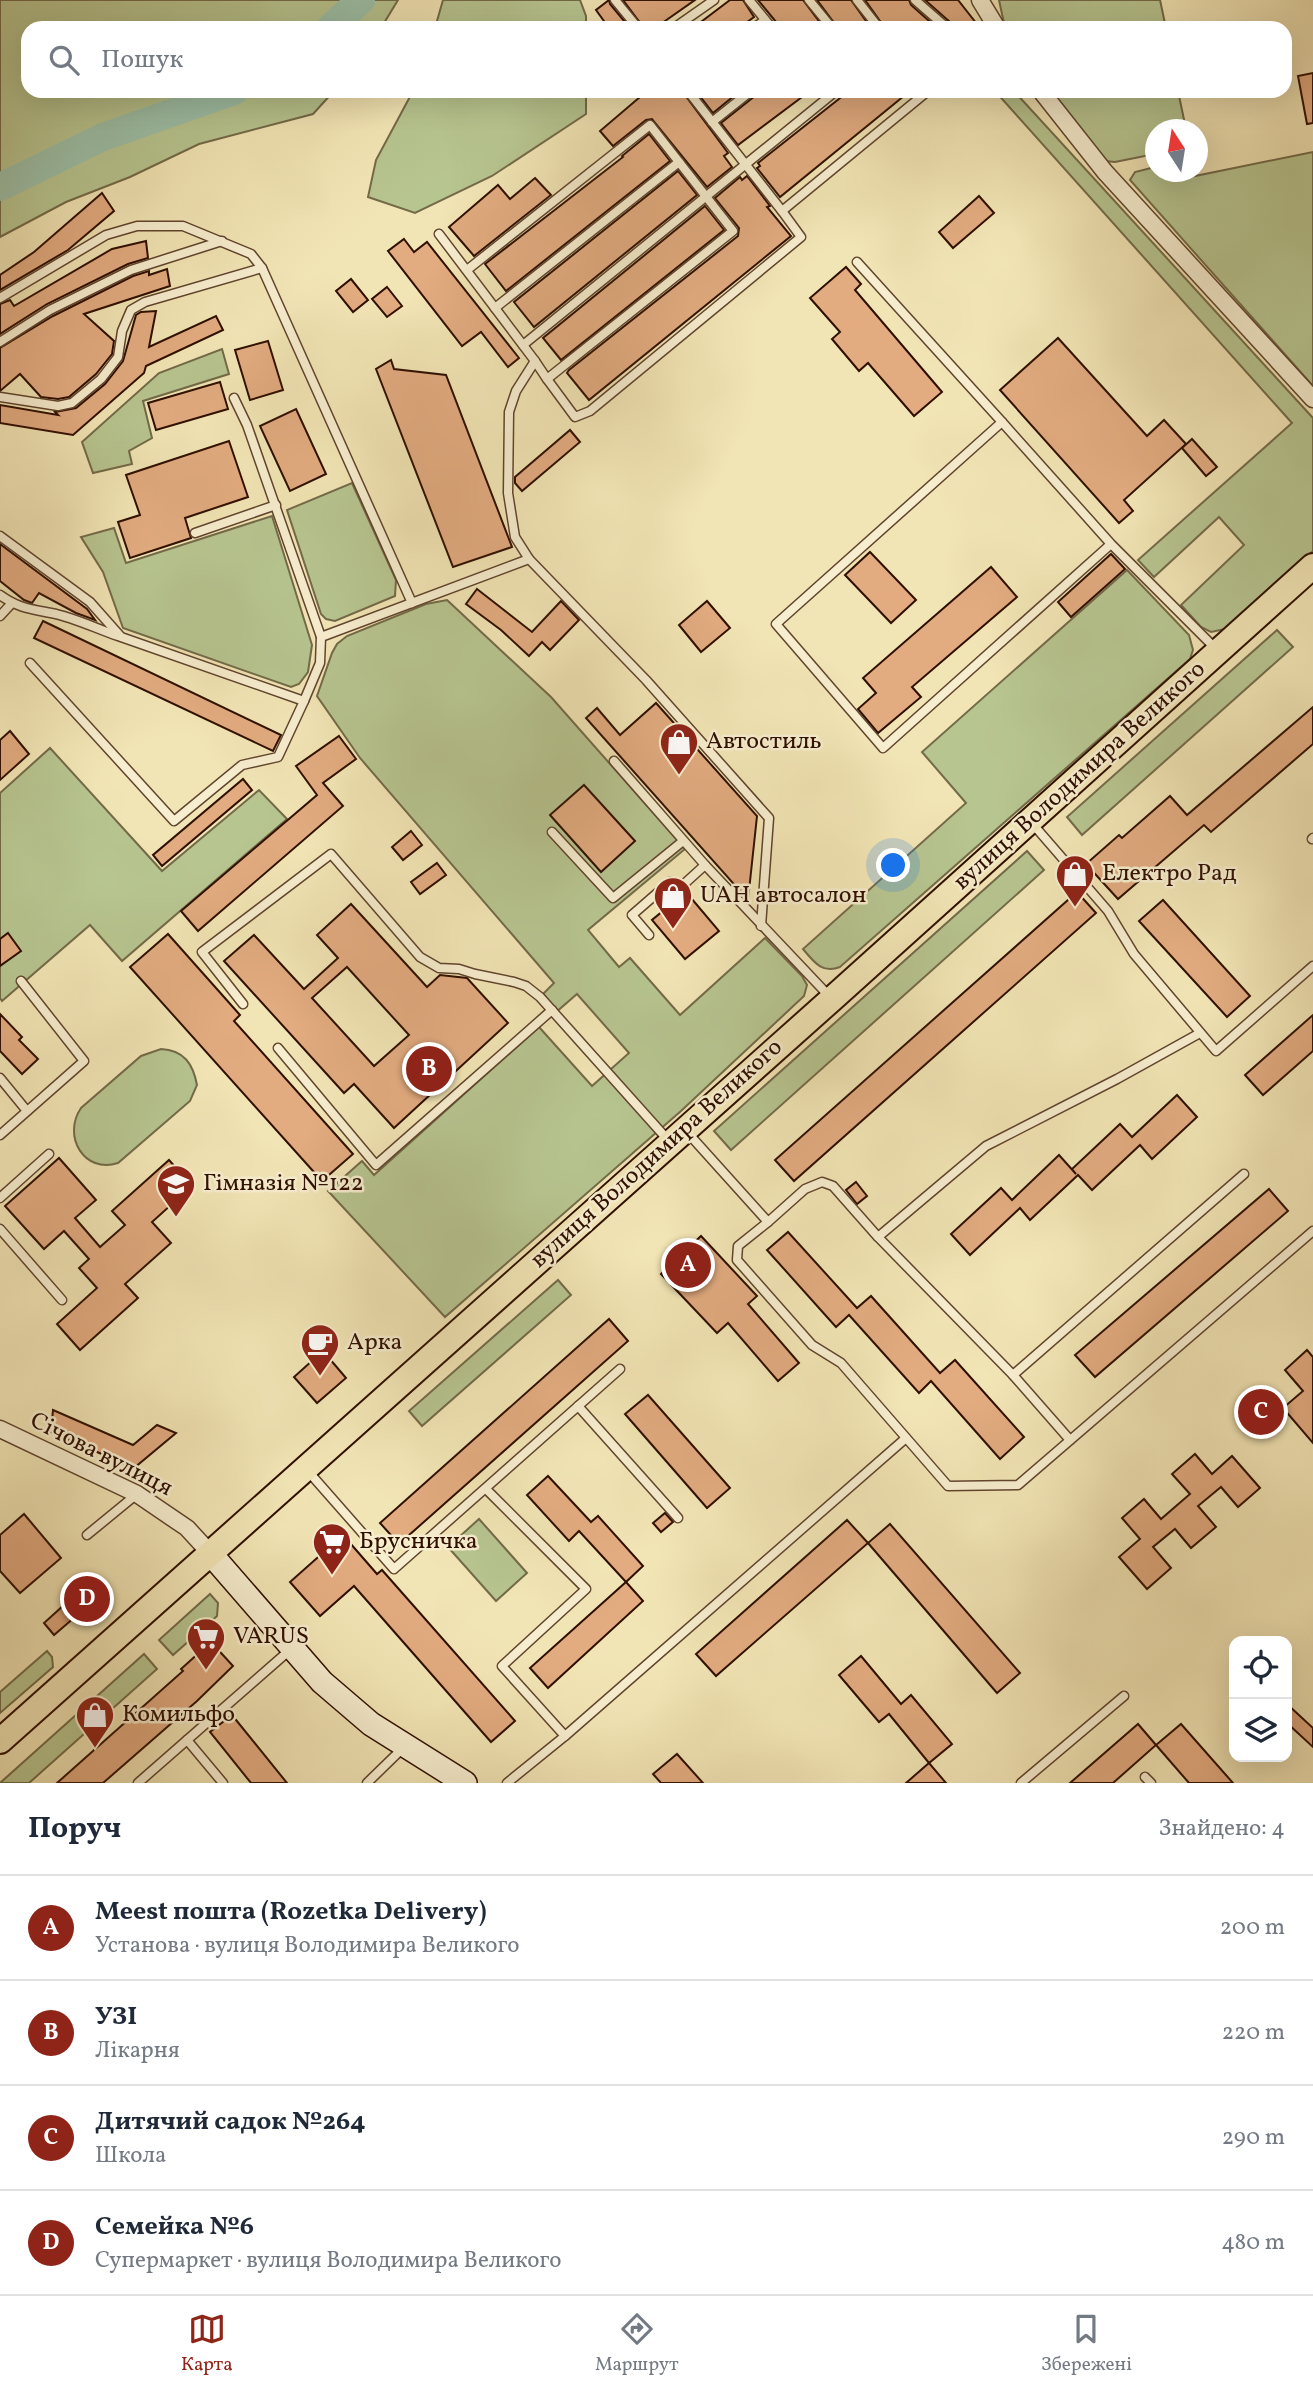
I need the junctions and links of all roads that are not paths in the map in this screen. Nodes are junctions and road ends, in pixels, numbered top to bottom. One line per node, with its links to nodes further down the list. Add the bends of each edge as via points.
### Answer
1 (615, 0): 9 (lane)
2 (714, 0): 10 (lane)
3 (749, 0): 8 (lane)
4 (809, 0): 11 (lane)
5 (857, 0): 12 (lane)
6 (915, 0): 13 (lane)
7 (980, 0): 14 (street)
8 (765, 20)
9 (632, 21)
10 (684, 21)
11 (826, 21)
12 (874, 21)
13 (939, 21)
14 (993, 21)
15 (693, 98): 20 (lane)
16 (742, 98): 20 (lane)
17 (823, 98): 22 (lane)
18 (919, 98): 24 (lane)
19 (1047, 98): 38 (street, via 1105,172)
20 (712, 122): 22 (lane)
21 (679, 162): 23 (lane); 29 (lane, via 650,125); 31 (lane)
22 (746, 163): 23 (lane); 24 (lane)
23 (706, 196): 33 (lane); 35 (lane, via 733,231)
24 (782, 211): 35 (lane, via 801,237 590,411 575,417)
25 (439, 234): 29 (lane)
26 (222, 241): 28 (lane, via 251,254); 30 (lane, via 183,226 137,226 106,235); 32 (lane, via 131,270 50,310)
27 (857, 262): 39 (lane)
28 (262, 268): 36 (lane, via 131,310 118,357 101,379 72,403 58,406); 48 (lane)
29 (467, 270): 31 (lane)
30 (0, 298)
31 (495, 308): 33 (lane)
32 (0, 342)
33 (523, 345): 34 (lane)
34 (535, 361): 35 (lane); 44 (lane, via 509,412 508,493 515,537)
35 (547, 379)
36 (0, 397)
37 (234, 398): 40 (lane)
38 (1313, 399)
39 (1002, 422): 43 (lane); 43 (lane, via 776,624 883,748)
40 (276, 505): 41 (lane); 51 (lane)
41 (195, 533)
42 (0, 536): 50 (lane, via 90,602)
43 (1111, 544): 52 (lane)
44 (530, 559): 48 (lane); 60 (lane, via 769,818)
45 (1313, 566): 52 (main road, вулиця Володимира Великого)
46 (0, 595): 47 (lane)
47 (12, 603): 49 (lane); 50 (lane)
48 (412, 603): 51 (lane)
49 (0, 616)
50 (121, 637): 54 (lane)
51 (321, 637): 54 (lane, via 320,663)
52 (1218, 651): 56 (main road, вулиця Володимира Великого)
53 (30, 663): 54 (lane, via 174,821 242,765 278,757)
54 (304, 701)
55 (614, 761): 58 (lane)
56 (1030, 821): 64 (main road, вулиця Володимира Великого); 67 (lane, via 1108,911 1135,954)
57 (552, 832): 58 (lane, via 613,898)
58 (683, 841): 59 (lane)
59 (705, 865): 60 (lane); 61 (lane, via 682,885 670,882 632,915)
60 (761, 926): 64 (lane)
61 (649, 935)
62 (1313, 966): 67 (lane, via 1216,1051)
63 (21, 981): 70 (lane, via 84,1061)
64 (832, 999): 72 (main road, вулиця Володимира Великого)
65 (243, 1004): 66 (lane, via 202,952 331,854 419,957 439,968 526,986)
66 (552, 1010): 68 (lane, via 376,1165); 72 (lane)
67 (1200, 1033): 79 (lane, via 986,1146)
68 (278, 1048)
69 (0, 1078): 70 (lane)
70 (27, 1111): 71 (lane)
71 (0, 1135)
72 (678, 1136): 76 (lane); 87 (main road, вулиця Володимира Великого)
73 (49, 1154): 75 (lane)
74 (1244, 1174): 82 (lane)
75 (0, 1198)
76 (768, 1222): 79 (lane, via 805,1189 822,1182 833,1186); 85 (lane, via 738,1246 737,1260 812,1345 841,1363)
77 (0, 1229): 80 (lane)
78 (1313, 1231): 86 (lane)
79 (878, 1237): 82 (lane)
80 (62, 1300)
81 (620, 1368): 83 (lane)
82 (1013, 1375): 86 (lane)
83 (578, 1406): 88 (lane); 90 (lane)
84 (0, 1429): 89 (street, Січова вулиця)
85 (906, 1438): 86 (lane, via 948,1486 1018,1485); 95 (lane)
86 (1070, 1440)
87 (305, 1468): 88 (lane, via 394,1569); 92 (main road, вулиця Володимира Великого)
88 (486, 1489): 95 (lane, via 586,1589 502,1666)
89 (137, 1494): 91 (lane); 92 (street, Січова вулиця, via 187,1528)
90 (678, 1518)
91 (88, 1535)
92 (210, 1553): 93 (street); 97 (main road, вулиця Володимира Великого)
93 (291, 1648): 96 (lane); 98 (street, via 322,1682)
94 (1124, 1696): 104 (lane)
95 (565, 1736): 103 (lane)
96 (187, 1740): 99 (lane); 100 (lane)
97 (0, 1741)
98 (404, 1747): 101 (lane); 102 (street)
99 (138, 1783)
100 (223, 1783)
101 (367, 1783)
102 (465, 1783)
103 (507, 1783)
104 (1021, 1783)

